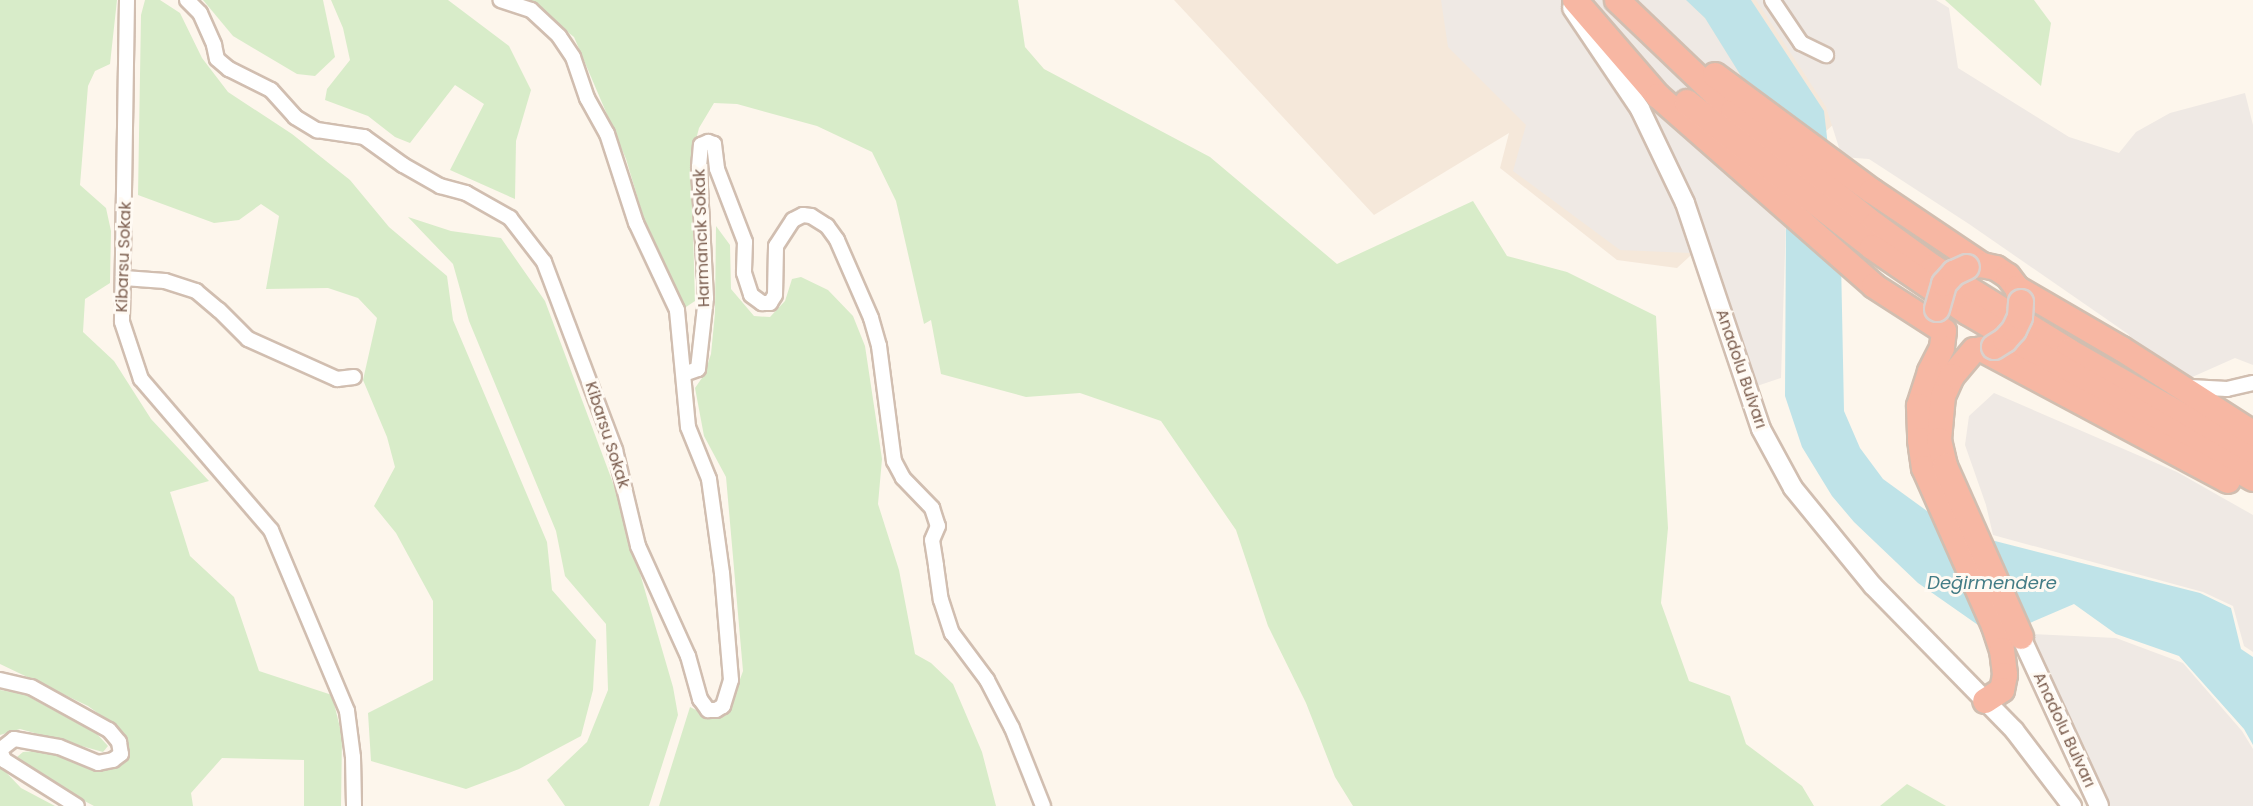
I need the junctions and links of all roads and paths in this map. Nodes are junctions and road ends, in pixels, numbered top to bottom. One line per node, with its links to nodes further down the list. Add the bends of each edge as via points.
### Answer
1 (127, 0): 13 (street, Kibarsu Sokak)
2 (187, 0): 18 (street, Kibarsu Sokak, via 200,13 217,59 229,69 271,90 295,117 317,130 364,137 440,186 486,203 510,218 544,262 615,450 638,546 688,656 700,699 708,710 716,710 723,706 731,680 722,573 709,479 688,427)
3 (501, 0): 18 (street, Harmancık Sokak, via 531,10 559,36 573,57 587,98 608,134 636,223 677,310)
4 (1568, 0): 27 (street, Anadolu Bulvarı, via 1640,109 1685,203 1761,429 1793,488 1873,586)
5 (1577, 0): 11 (highway, via 1667,86 1741,145); 15 (highway, via 1658,96 1742,171 1874,285)
6 (1617, 0): 10 (highway)
7 (1626, 0): 10 (highway)
8 (1772, 0): 9 (street, via 1801,43)
9 (1826, 55)
10 (1734, 101): 11 (highway); 12 (highway, via 1872,191)
11 (1874, 236): 22 (highway); 23 (highway, via 1968,313)
12 (1974, 266): 14 (highway, via 1996,268 2008,276); 15 (highway, bridge, via 1954,273 1944,284)
13 (124, 278): 19 (street, via 165,282 196,291 248,339 337,379); 29 (street, Kibarsu Sokak, via 122,322 141,379 271,530 347,711)
14 (2019, 295): 16 (highway, bridge, via 2020,317 2014,330 2005,340); 17 (highway)
15 (1940, 320): 16 (highway, via 1956,342); 25 (highway, via 1942,348 1919,406 1924,468 1994,626)
16 (1983, 349): 24 (highway); 25 (highway, via 1952,376 1943,396 1939,440 1945,466)
17 (2122, 349): 20 (street, via 2193,388); 21 (highway)
18 (684, 374): 30 (street, Harmancık Sokak, via 698,369 706,298 699,167 701,146 708,142 714,144 717,169 745,242 744,273 751,295 762,303 770,303 775,295 776,246 793,220 803,214 811,216 827,225 837,240 879,346 894,461 903,478 932,508 938,526 932,540 941,600 952,633 987,681 1012,728)
19 (354, 377)
20 (2253, 383)
21 (2253, 434)
22 (2253, 456)
23 (2253, 479)
24 (2253, 495)
25 (2017, 647): 27 (highway, via 2002,690); 32 (street, Anadolu Bulvarı)
26 (0, 680): 28 (street, via 31,687 109,730 119,742 121,754 98,763 58,747 14,739 0,750 4,760)
27 (1985, 701): 31 (street, Anadolu Bulvarı, via 2014,730)
28 (77, 806)
29 (354, 806)
30 (1043, 806)
31 (2072, 806)
32 (2099, 806)

